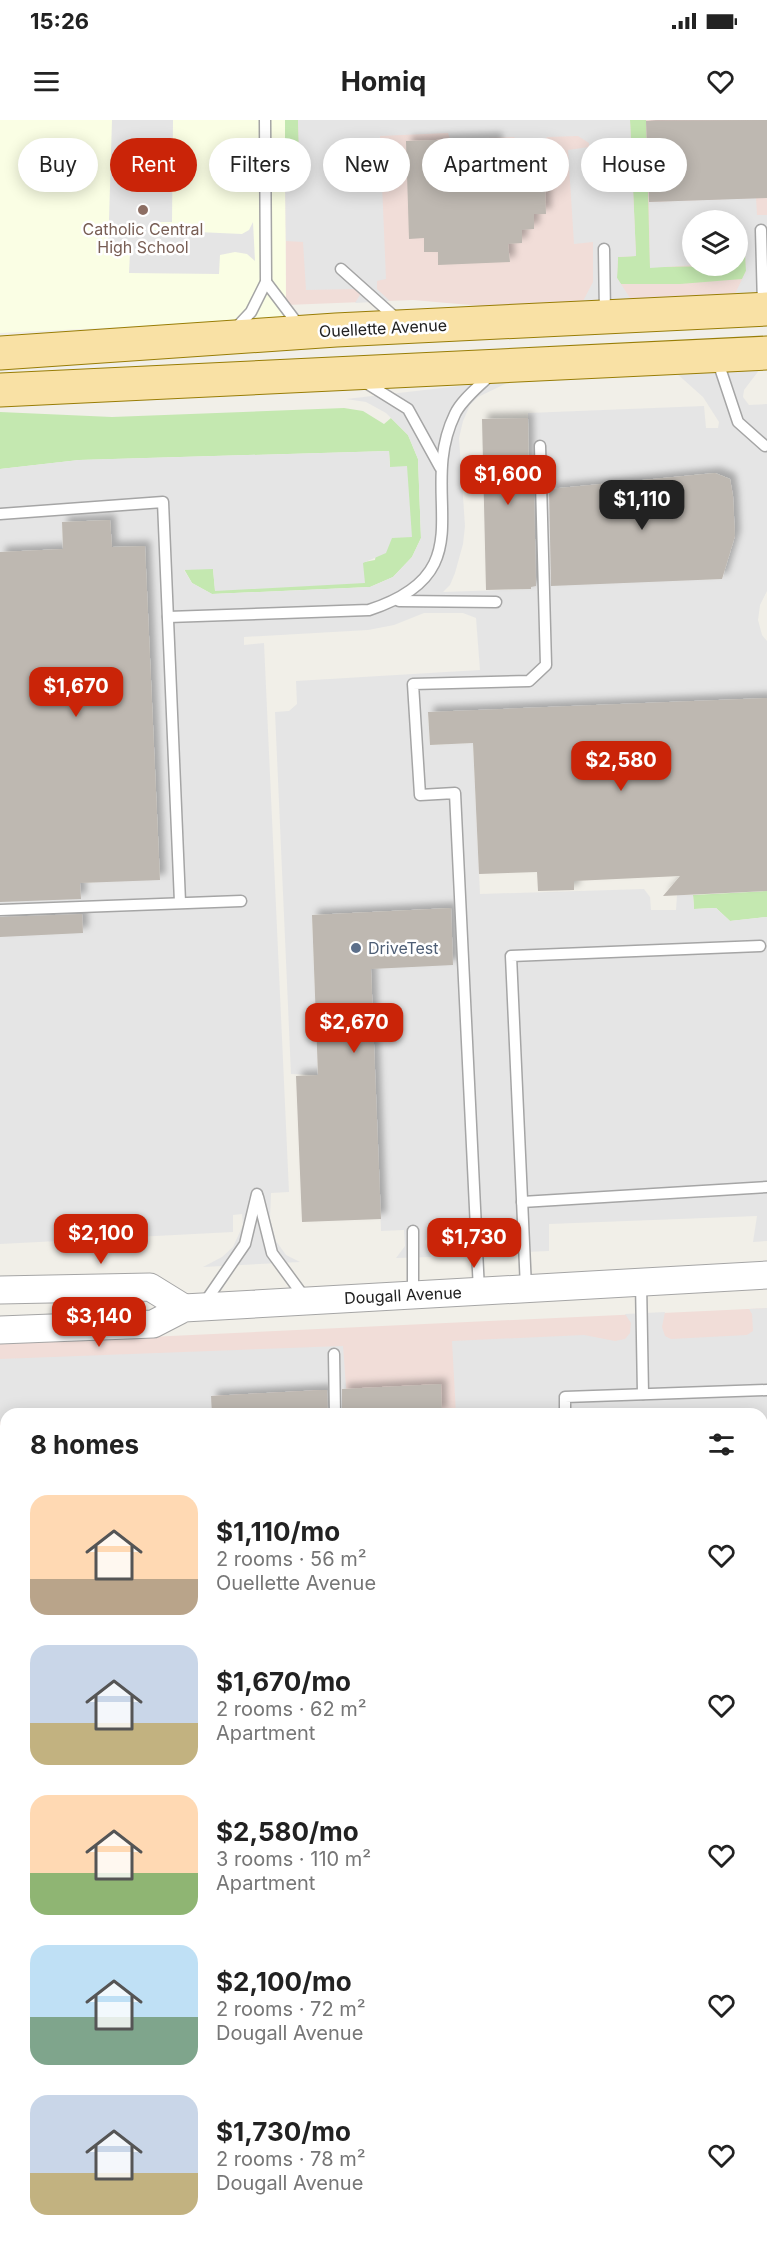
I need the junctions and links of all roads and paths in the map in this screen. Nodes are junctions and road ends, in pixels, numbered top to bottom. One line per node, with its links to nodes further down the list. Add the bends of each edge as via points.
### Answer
1 (265, 120): 5 (lane)
2 (761, 230): 6 (lane)
3 (604, 249): 7 (lane)
4 (341, 269): 8 (lane)
5 (266, 282): 9 (lane); 10 (lane, via 251,312)
6 (765, 310): 7 (main road, Ouellette Avenue)
7 (606, 317): 8 (main road, Ouellette Avenue)
8 (404, 327): 9 (main road, Ouellette Avenue)
9 (304, 332): 10 (main road, Ouellette Avenue)
10 (227, 337): 11 (main road, Ouellette Avenue)
11 (0, 353)
12 (767, 353): 13 (main road)
13 (716, 356): 14 (main road); 18 (lane, via 738,422)
14 (498, 366): 15 (main road); 19 (lane, via 455,413)
15 (350, 373): 16 (main road); 19 (lane, via 408,409)
16 (0, 390)
17 (540, 446): 35 (lane, via 546,665 529,681 413,684 420,795 456,793)
18 (765, 447)
19 (440, 467): 21 (lane, via 443,540 429,574)
20 (0, 514): 23 (lane, via 163,502)
21 (399, 601): 22 (lane); 23 (lane, via 369,610)
22 (496, 602)
23 (168, 617): 25 (lane)
24 (241, 901): 25 (lane)
25 (180, 902): 26 (lane)
26 (0, 910)
27 (760, 946): 29 (lane, via 511,956)
28 (767, 1188): 29 (lane)
29 (522, 1202): 33 (lane)
30 (412, 1231): 36 (lane)
31 (767, 1275): 32 (street, Dougall Avenue)
32 (641, 1282): 33 (street, Dougall Avenue); 42 (lane)
33 (526, 1288): 35 (street, Dougall Avenue)
34 (0, 1290): 38 (street, via 150,1287)
35 (479, 1291): 36 (street, Dougall Avenue)
36 (414, 1295): 37 (street, Dougall Avenue)
37 (306, 1301): 38 (street, Dougall Avenue); 38 (lane, via 272,1253 257,1194 245,1244)
38 (192, 1308): 39 (street, Dougall Avenue, via 153,1324)
39 (0, 1330)
40 (334, 1354): 43 (lane)
41 (767, 1390): 42 (lane)
42 (644, 1394): 44 (lane, via 565,1397)
43 (335, 1408)
44 (566, 1408)

